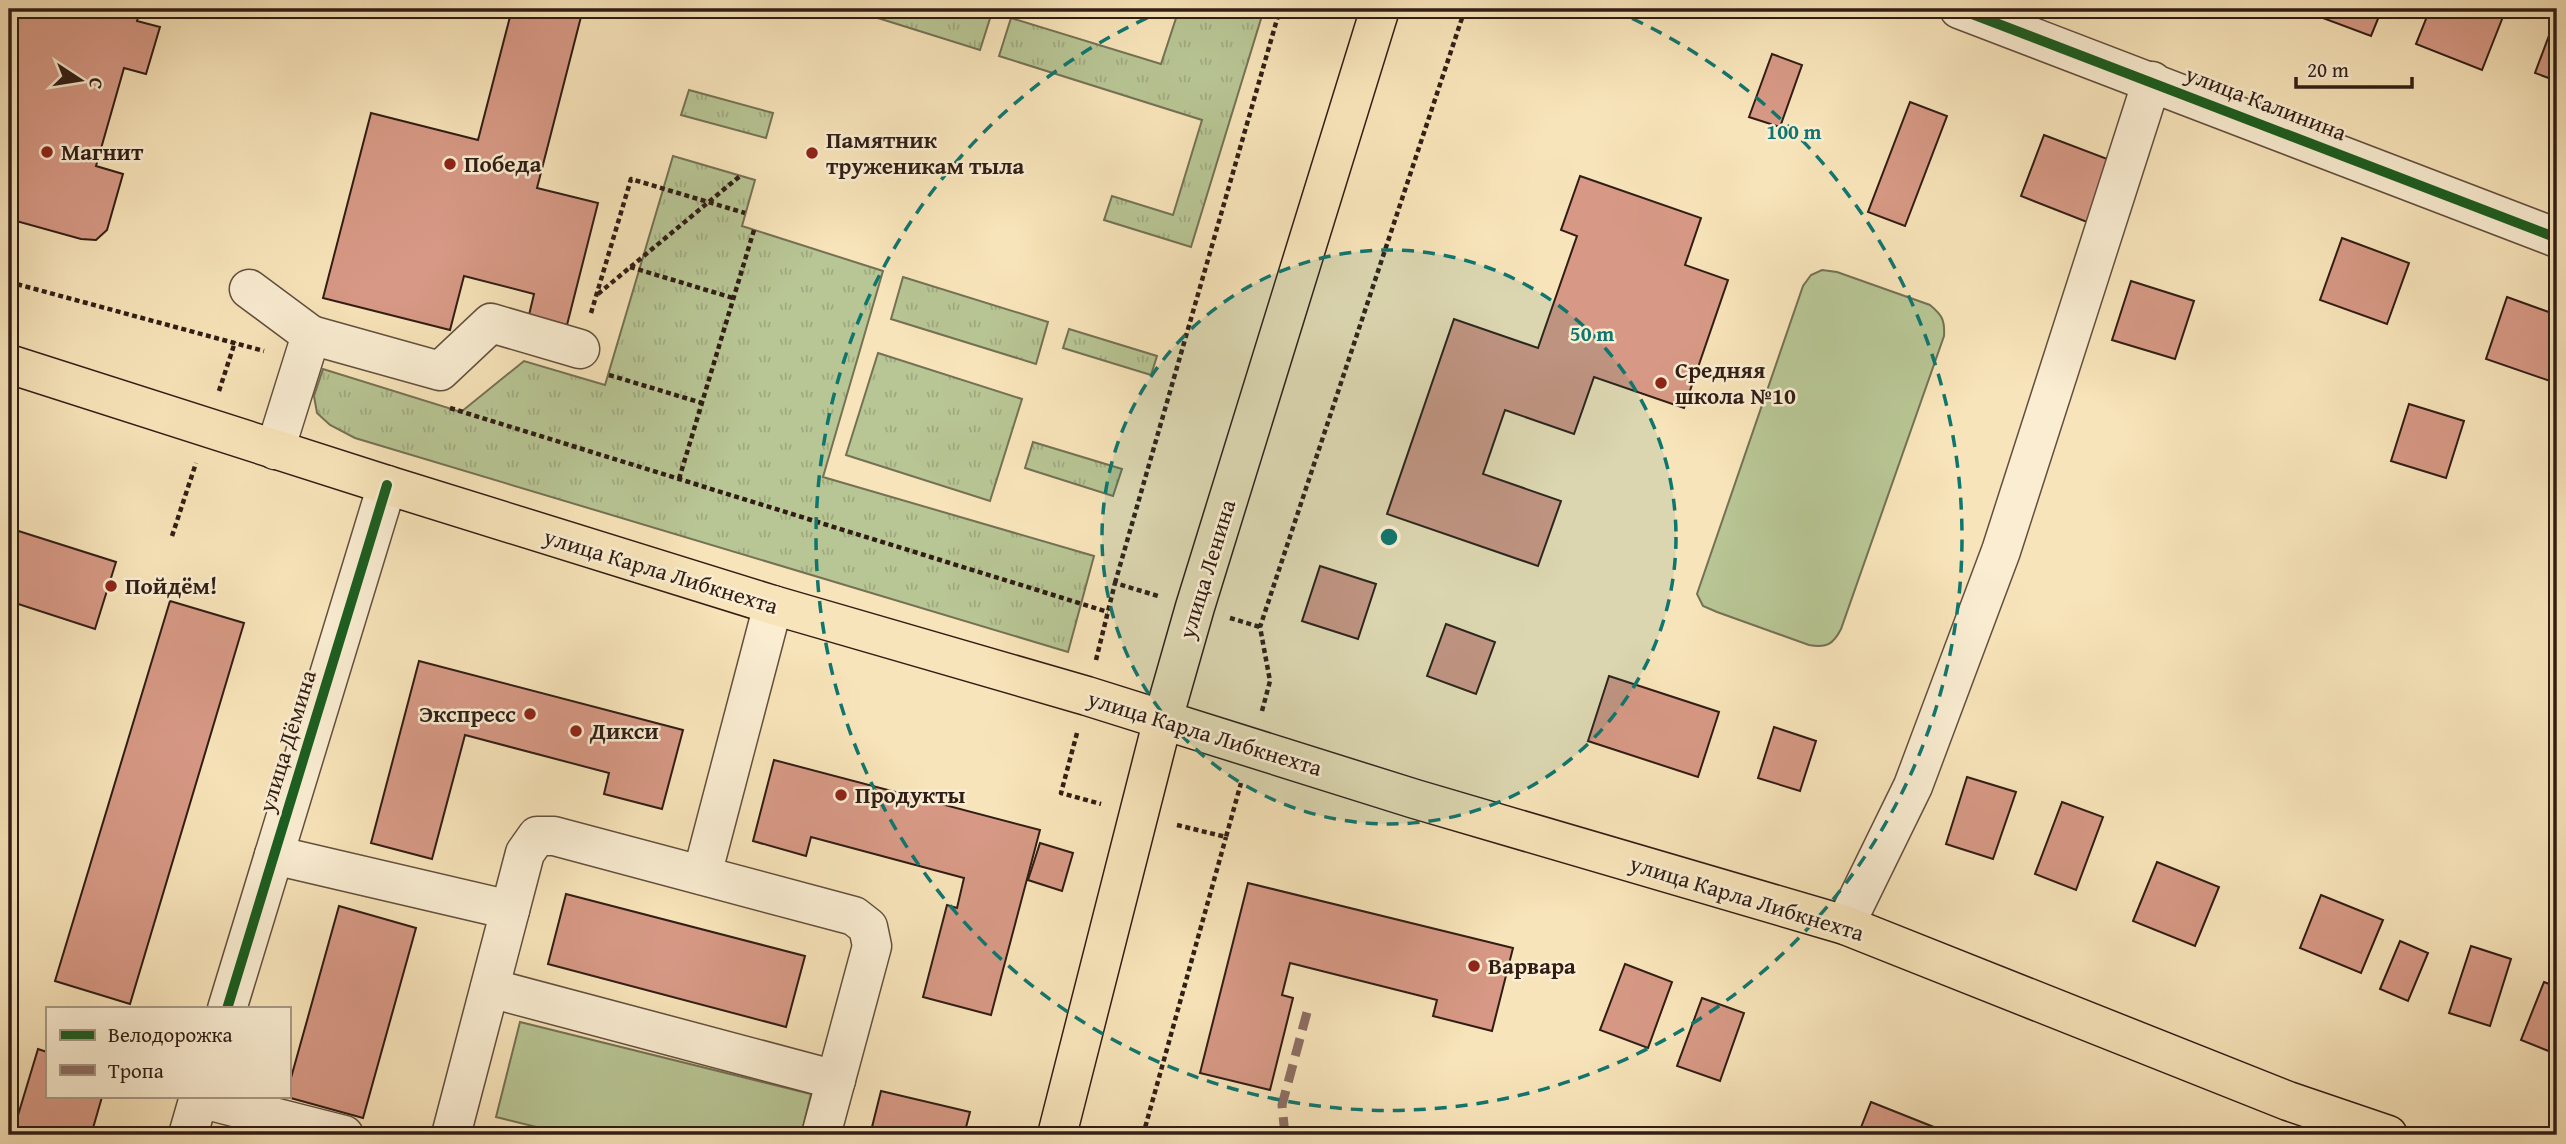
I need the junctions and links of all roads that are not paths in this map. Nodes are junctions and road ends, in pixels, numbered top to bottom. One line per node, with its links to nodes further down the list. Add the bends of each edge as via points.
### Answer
1 (1380, 9): 12 (main road, улица Ленина)
2 (1959, 9): 3 (street, улица Калинина)
3 (2152, 81): 4 (street, улица Калинина); 16 (street, via 2001,551 1913,786)
4 (2557, 238)
5 (249, 289): 6 (street)
6 (307, 349): 7 (street, via 440,372 491,323); 9 (street)
7 (580, 349)
8 (9, 364): 9 (main road, улица Карла Либкнехта)
9 (275, 450): 10 (main road, улица Карла Либкнехта)
10 (387, 485): 11 (main road, улица Карла Либкнехта); 13 (street, улица Дёмина)
11 (773, 605): 12 (main road, улица Карла Либкнехта); 14 (street)
12 (1163, 719): 16 (main road, улица Карла Либкнехта, via 1415,799); 26 (main road, улица Ленина)
13 (274, 855): 15 (street); 18 (street, улица Дёмина)
14 (702, 875): 15 (street, via 554,836 537,836 525,853); 19 (street, via 855,916 868,927 872,946)
15 (510, 910): 17 (street)
16 (1845, 925): 27 (main road, улица Карла Либкнехта, via 2288,1101)
17 (490, 988): 19 (street); 22 (street)
18 (229, 1007)
19 (836, 1080): 25 (street)
20 (199, 1098): 23 (street)
21 (203, 1098): 24 (street)
22 (459, 1134)
23 (187, 1135)
24 (344, 1135)
25 (821, 1135)
26 (1057, 1135)
27 (2388, 1135)

